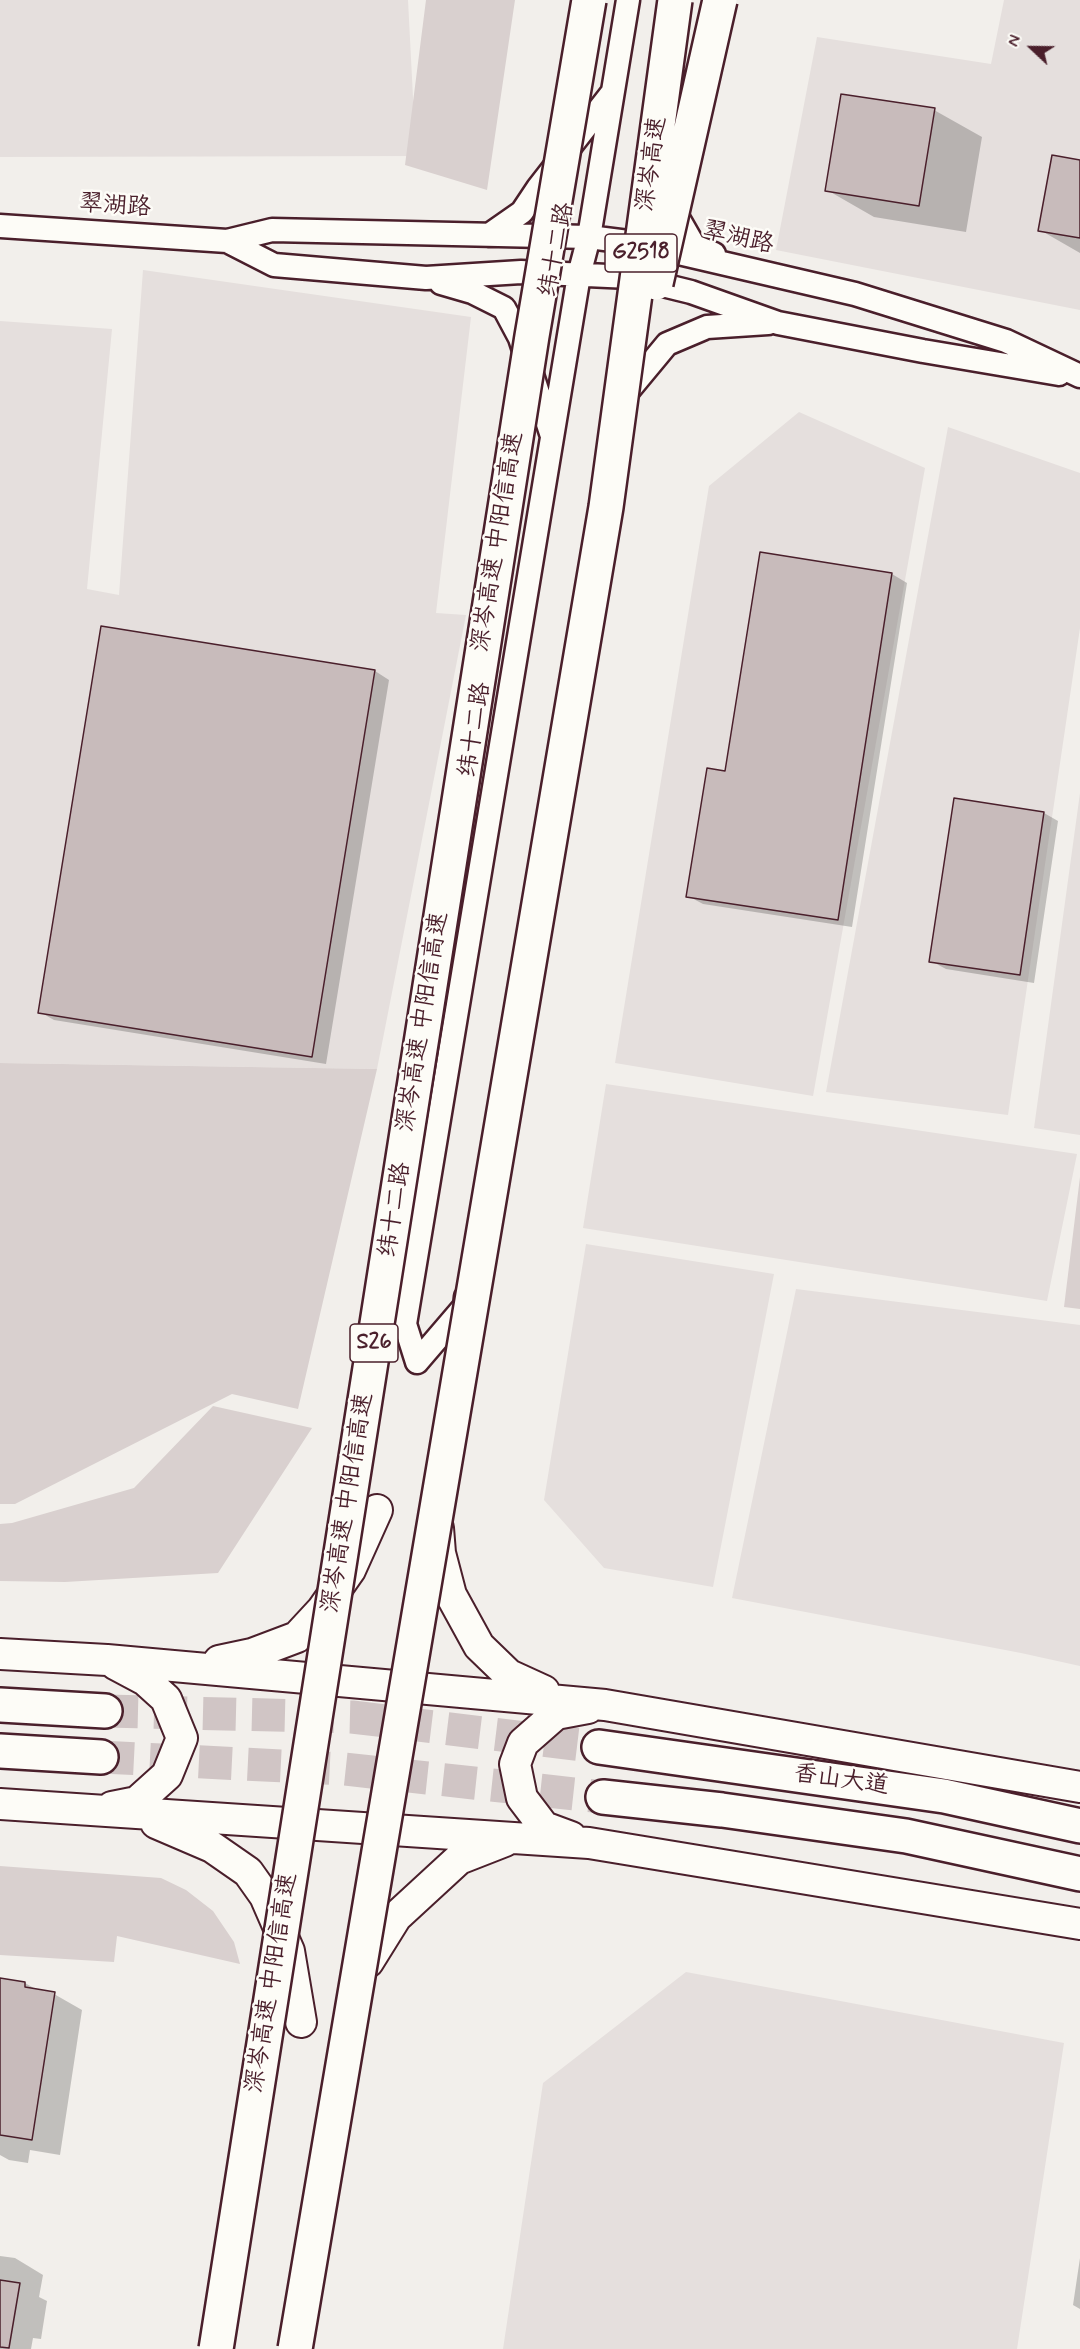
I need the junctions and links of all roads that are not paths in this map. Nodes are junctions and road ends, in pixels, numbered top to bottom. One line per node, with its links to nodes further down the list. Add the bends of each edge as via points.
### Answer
1 (568, 0): 17 (highway, bridge)
2 (589, 0): 17 (highway, bridge)
3 (628, 0): 6 (street, 纬十二路)
4 (720, 0): 21 (highway, bridge)
5 (675, 3): 11 (street); 12 (street, via 674,211 694,246); 21 (highway, 深岑高速 / G2518, bridge)
6 (613, 92): 8 (street, via 522,212); 9 (street, 纬十二路)
7 (0, 226): 10 (street, 翠湖路)
8 (489, 235): 9 (street, 翠湖路); 10 (street, 翠湖路, via 272,230)
9 (589, 237): 11 (street, 翠湖路); 13 (street, 纬十二路)
10 (227, 241): 15 (street, 翠湖路, via 274,265)
11 (636, 243): 12 (street, 翠湖路); 14 (street)
12 (760, 272): 18 (street, 翠湖路, via 855,294 1006,341)
13 (579, 275): 14 (street, 翠湖路); 15 (street, 翠湖路, via 521,272); 20 (street, 纬十二路)
14 (630, 277): 16 (street, 翠湖路, via 691,292); 19 (street)
15 (426, 278): 20 (street, via 472,292 504,308 520,338)
16 (778, 323): 18 (street, 翠湖路); 19 (street, via 707,327 667,344)
17 (532, 336): 46 (highway, 深岑高速 中阳信高速 / S26, bridge)
18 (1080, 377)
19 (608, 418): 20 (street, 纬十二路, via 465,1306 417,1362 405,1324)
20 (552, 436)
21 (606, 507): 47 (highway, bridge)
22 (436, 1487): 27 (main road, via 440,1554 451,1595 479,1646 508,1675)
23 (377, 1510): 26 (main road, via 350,1570 297,1637 252,1654)
24 (0, 1654): 25 (main road)
25 (107, 1660): 26 (main road); 37 (main road, via 145,1680 166,1699 182,1738 167,1775 137,1802)
26 (191, 1667): 27 (main road)
27 (566, 1701): 29 (main road)
28 (0, 1705): 30 (highway)
29 (605, 1705): 34 (main road); 41 (main road, via 556,1714 523,1743 515,1764 522,1798 544,1827)
30 (105, 1711)
31 (599, 1747): 39 (highway, 香山大道, via 944,1796)
32 (0, 1751): 33 (highway)
33 (101, 1757)
34 (1080, 1787)
35 (603, 1797): 42 (highway, 香山大道, via 906,1836)
36 (0, 1804): 37 (main road)
37 (97, 1810): 38 (main road)
38 (128, 1812): 40 (main road); 45 (main road, via 212,1847 248,1872 264,1896 289,1951)
39 (1080, 1826)
40 (513, 1838): 41 (main road); 44 (main road, via 459,1859 396,1917)
41 (590, 1843): 43 (main road)
42 (1080, 1874)
43 (1079, 1924)
44 (368, 1962)
45 (301, 2022)
46 (216, 2349)
47 (295, 2349)

